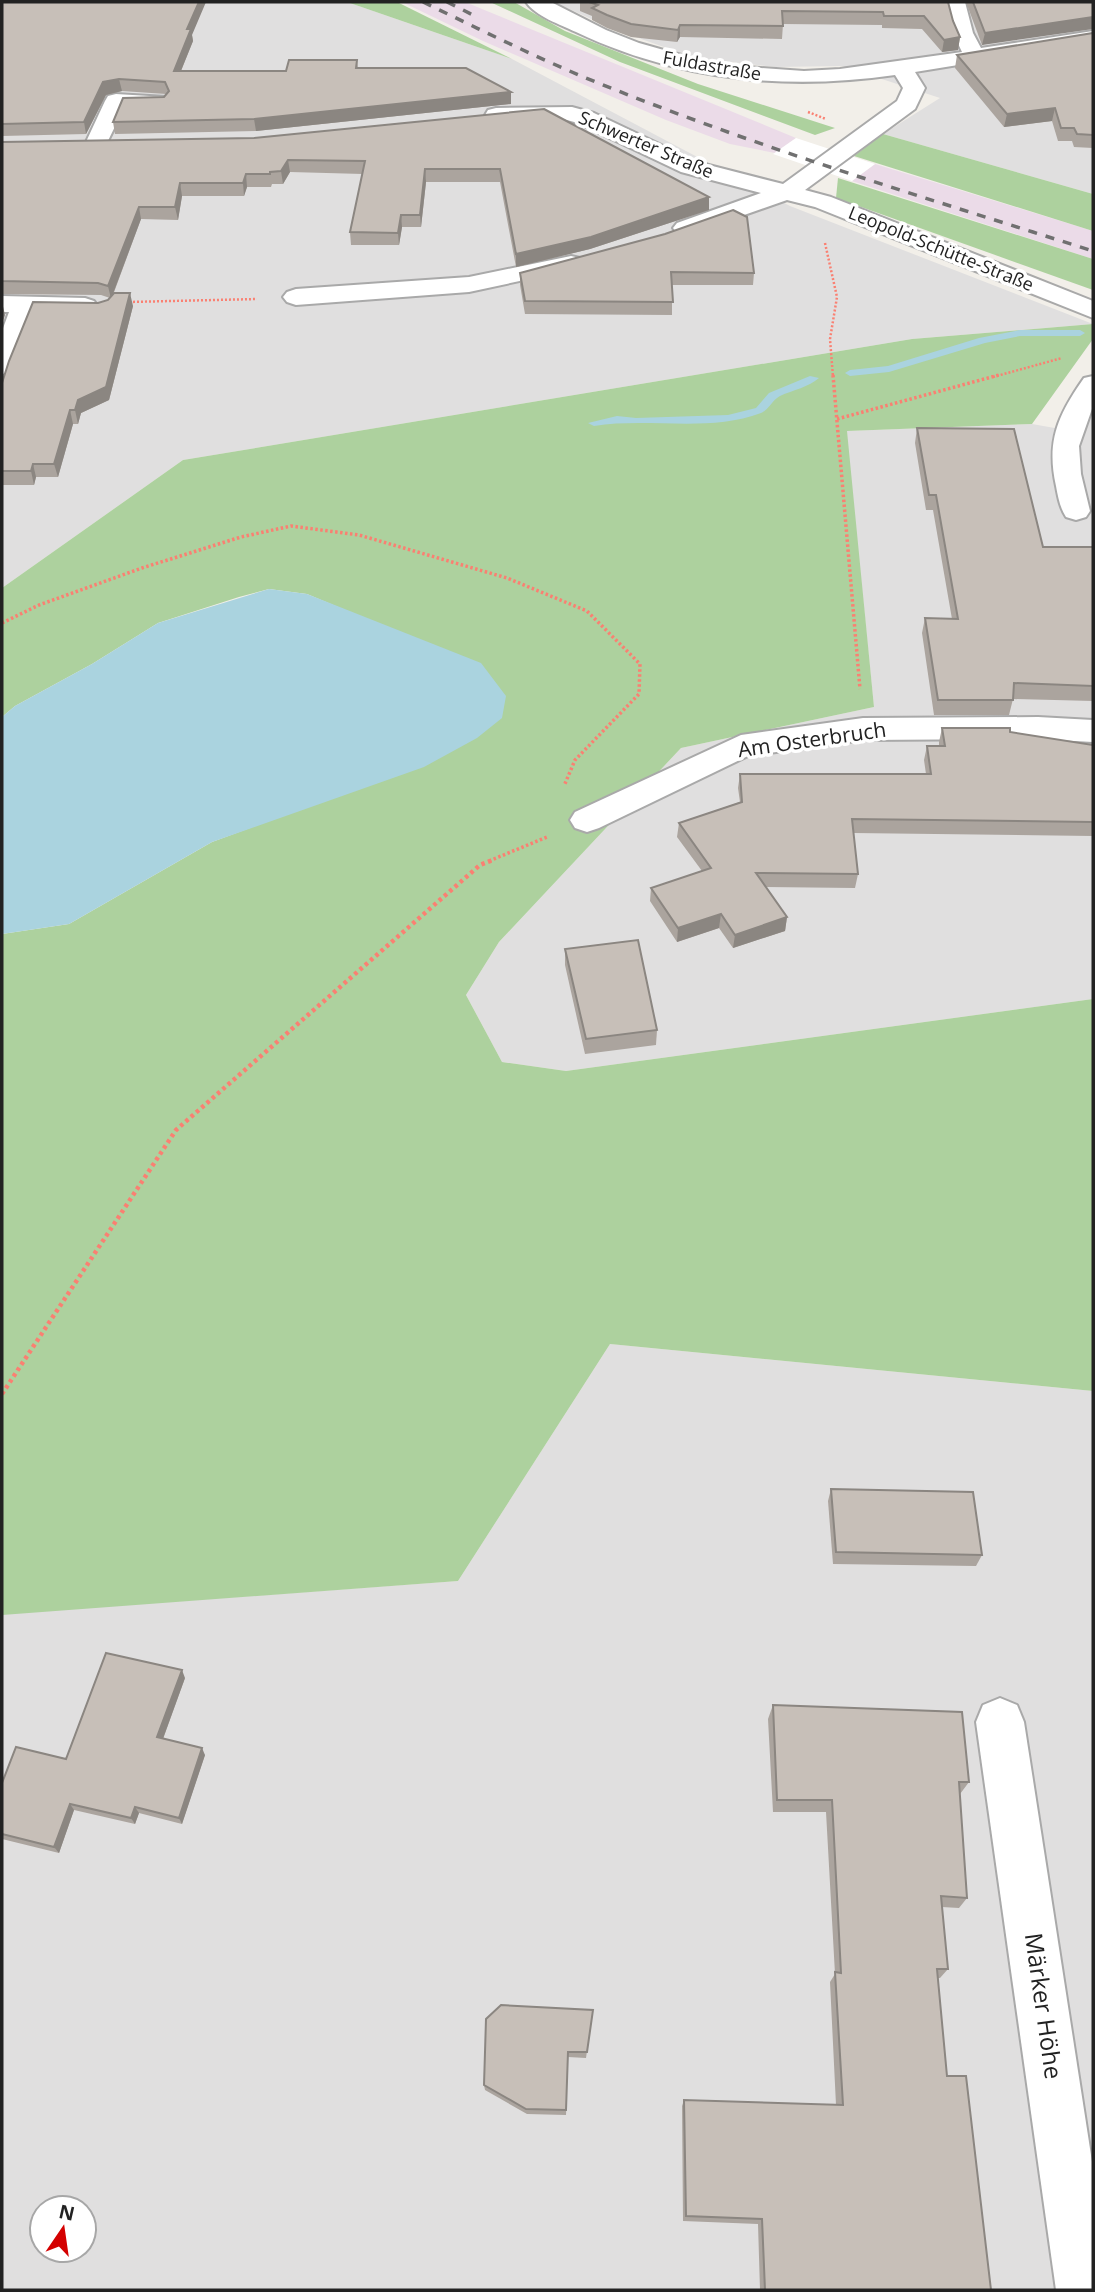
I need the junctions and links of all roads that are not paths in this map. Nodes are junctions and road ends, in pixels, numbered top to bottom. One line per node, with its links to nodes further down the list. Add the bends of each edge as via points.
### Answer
1 (536, 2): 5 (street, Fuldastraße, via 589,31 695,66 804,77)
2 (955, 2): 4 (street)
3 (1093, 37): 4 (street)
4 (974, 55): 5 (street)
5 (901, 68): 11 (street, via 914,88 907,104)
6 (158, 102): 8 (street, via 116,101)
7 (474, 118): 11 (street, Schwerter Straße, via 564,111 689,167)
8 (96, 144): 9 (street); 10 (street)
9 (121, 144)
10 (69, 145)
11 (787, 191): 12 (street); 17 (street, Leopold-Schütte-Straße)
12 (667, 235)
13 (590, 258): 14 (street, via 537,273 386,294)
14 (296, 297)
15 (13, 305): 16 (street); 18 (street)
16 (101, 306)
17 (1093, 310)
18 (2, 366)
19 (1093, 384): 20 (street, via 1065,436 1064,464)
20 (1076, 511)
21 (1093, 731): 22 (street, Am Osterbruch, via 1038,727 863,729 741,746)
22 (587, 820)
23 (1000, 1722): 24 (street, Märker Höhe)
24 (1084, 2290)

